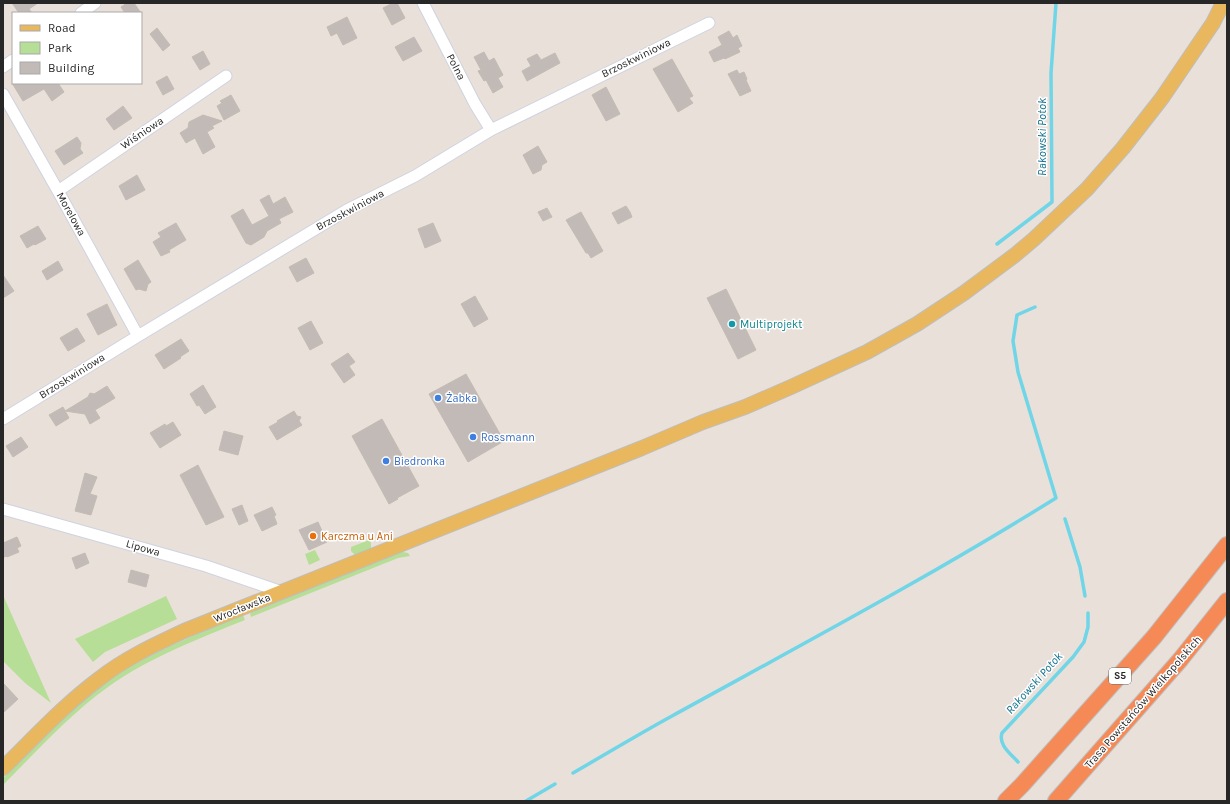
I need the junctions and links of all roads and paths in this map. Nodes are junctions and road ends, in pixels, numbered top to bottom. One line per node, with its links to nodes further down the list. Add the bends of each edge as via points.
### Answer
1 (95, 3): 4 (street)
2 (423, 3): 10 (street, Polna)
3 (1223, 3): 16 (main road, Wrocławska, via 1213,23 1162,98 1087,189 1020,251 964,294 917,324 867,352 744,407)
4 (82, 12)
5 (709, 23): 10 (street, Brzoskwiniowa)
6 (12, 61): 7 (street)
7 (3, 67)
8 (226, 76): 11 (street, Wiśniowa)
9 (3, 94): 11 (street, Morelowa)
10 (491, 130): 12 (street, Brzoskwiniowa, via 415,176 347,210)
11 (58, 190): 12 (street, Morelowa)
12 (138, 336): 13 (street, Brzoskwiniowa)
13 (3, 419)
14 (3, 509): 16 (street, Lipowa, via 206,566)
15 (1227, 545): 19 (highway, S5, via 1154,637)
16 (282, 592): 18 (main road, Wrocławska, via 184,632 132,657 99,678 67,705)
17 (1227, 601): 20 (highway, Trasa Powstańców Wielkopolskich, via 1180,660)
18 (3, 768)
19 (1006, 801)
20 (1056, 801)

